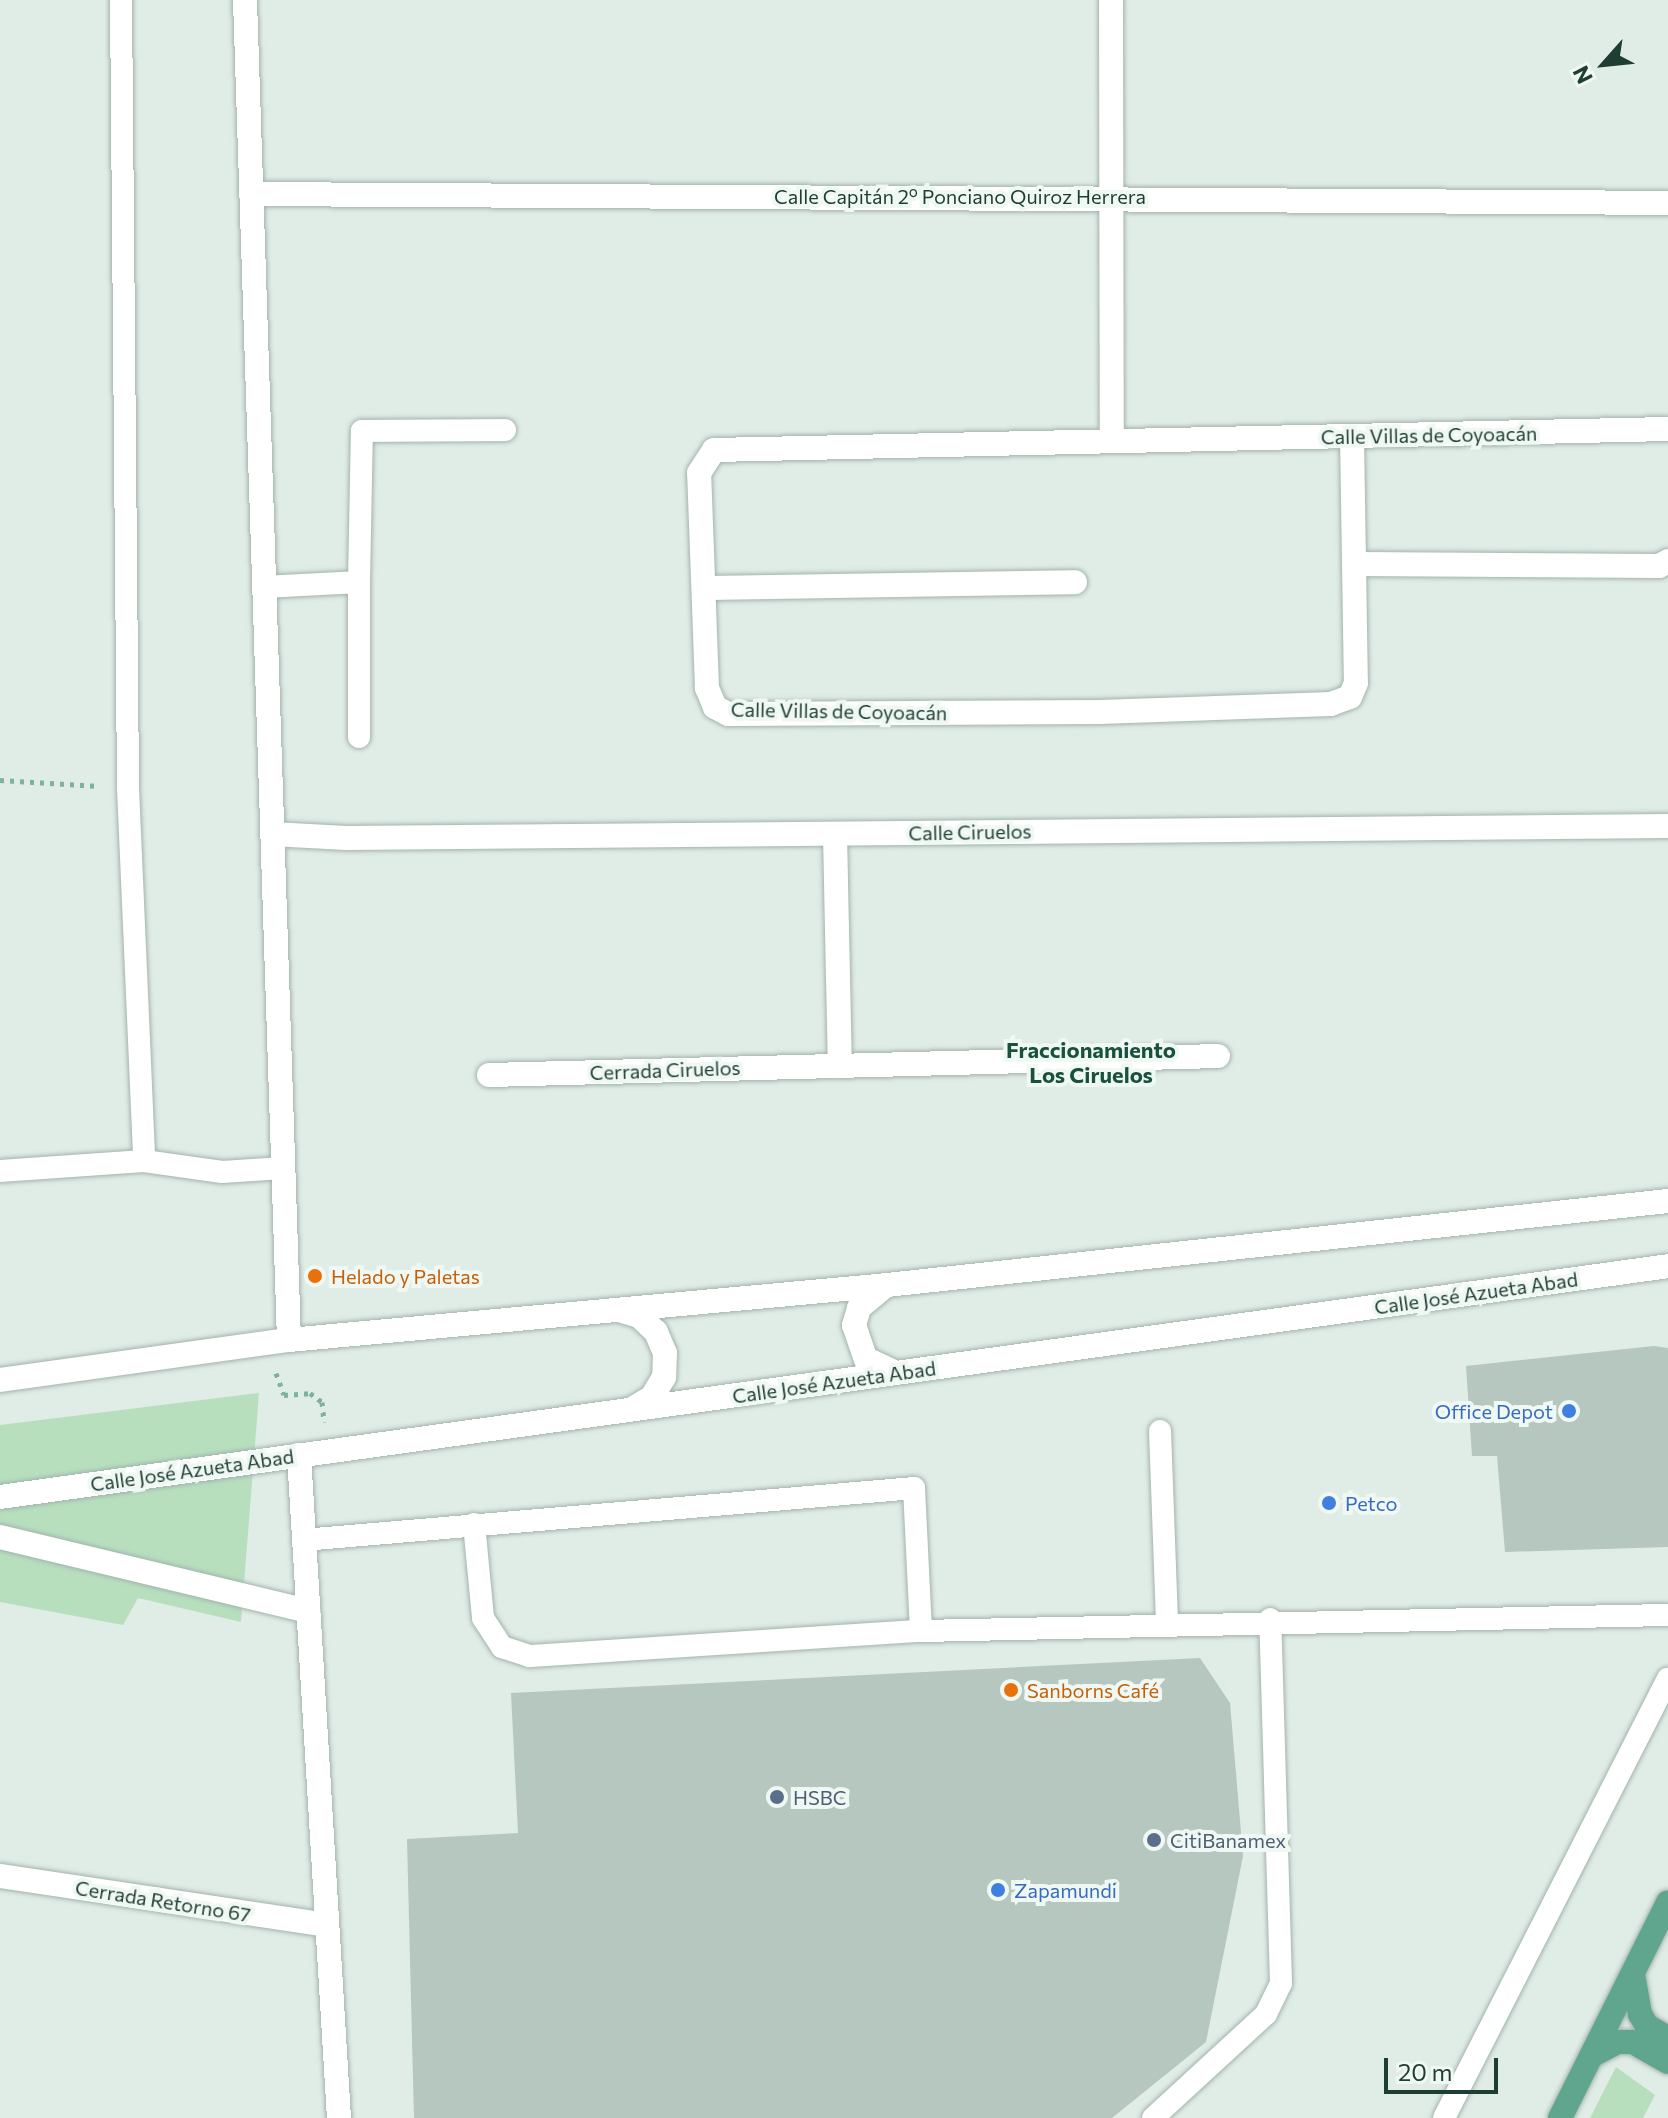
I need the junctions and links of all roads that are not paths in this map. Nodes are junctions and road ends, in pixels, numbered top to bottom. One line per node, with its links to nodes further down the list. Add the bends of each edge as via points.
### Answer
1 (121, 0): 24 (lane, via 128,788)
2 (245, 0): 4 (street)
3 (1111, 0): 5 (street)
4 (251, 194): 5 (street, Calle Capitán 2º Ponciano Quiroz Herrera); 15 (street)
5 (1112, 196): 6 (street, Calle Capitán 2º Ponciano Quiroz Herrera); 10 (street)
6 (1668, 203)
7 (1668, 429): 9 (street, Calle Villas de Coyoacán)
8 (505, 430): 13 (lane, via 362,431)
9 (1352, 436): 10 (street, Calle Villas de Coyoacán); 12 (street)
10 (1112, 441): 16 (street, Calle Villas de Coyoacán, via 714,450 699,473)
11 (1668, 561): 12 (street, via 1659,566)
12 (1356, 564): 16 (street, Calle Villas de Coyoacán, via 1356,683 1350,697 1331,704 728,714 715,707 707,688)
13 (359, 582): 15 (lane); 17 (lane)
14 (1075, 582): 16 (street)
15 (264, 587): 19 (street)
16 (704, 588)
17 (359, 737)
18 (1668, 826): 20 (street, Calle Ciruelos)
19 (272, 834): 20 (street, Calle Ciruelos); 25 (street)
20 (835, 834): 22 (street)
21 (1218, 1056): 22 (street, Cerrada Ciruelos)
22 (840, 1066): 23 (street, Cerrada Ciruelos)
23 (489, 1075)
24 (144, 1161): 25 (lane, via 222,1172); 26 (lane)
25 (283, 1168): 31 (street)
26 (0, 1171)
27 (1668, 1201): 29 (street)
28 (1668, 1266): 32 (street, Calle José Azueta Abad)
29 (887, 1285): 30 (street); 32 (street, via 871,1293 854,1325 866,1359)
30 (617, 1310): 31 (street); 34 (street, via 639,1316 656,1332 665,1353 664,1377 652,1397)
31 (280, 1341): 33 (street)
32 (899, 1373): 34 (street, Calle José Azueta Abad)
33 (0, 1380)
34 (632, 1410): 36 (street, Calle José Azueta Abad)
35 (1160, 1431): 44 (lane)
36 (299, 1455): 37 (street, Calle José Azueta Abad); 40 (street)
37 (0, 1497)
38 (474, 1524): 40 (lane); 45 (lane, via 483,1618 502,1647 530,1656); 45 (lane, via 914,1488)
39 (0, 1537): 41 (street)
40 (303, 1540): 41 (street)
41 (308, 1611): 49 (street)
42 (1668, 1615): 43 (lane)
43 (1270, 1619): 44 (lane); 55 (lane, via 1281,1983 1266,2014)
44 (1167, 1623): 45 (lane)
45 (921, 1631)
46 (1668, 1679): 56 (lane)
47 (0, 1876): 49 (street, Cerrada Retorno 67)
48 (1668, 1902): 50 (main road)
49 (326, 1925): 54 (street)
50 (1633, 1972): 51 (main road, via 1640,2014); 52 (main road)
51 (1668, 2038)
52 (1591, 2056): 53 (main road, via 1617,2042 1633,2042); 57 (main road)
53 (1668, 2062)
54 (339, 2118)
55 (1153, 2118)
56 (1444, 2118)
57 (1560, 2118)

